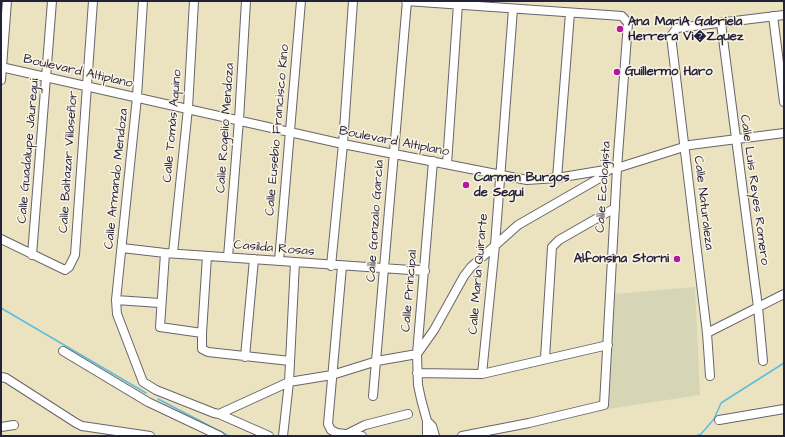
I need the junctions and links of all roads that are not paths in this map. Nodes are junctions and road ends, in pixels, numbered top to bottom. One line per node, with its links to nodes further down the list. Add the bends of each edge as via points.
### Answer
1 (6, 1): 14 (street)
2 (52, 1): 18 (street, Calle Guadalupe Jáuregui)
3 (93, 1): 20 (street, Calle Baltazar Villaseñor)
4 (143, 1): 21 (street, Calle Armando Mendoza)
5 (194, 1): 23 (street, Calle Tomás Aquino)
6 (246, 1): 24 (street, Calle Rogelio Mendoza)
7 (301, 1): 25 (street, Calle Eusebio Francisco Kino)
8 (353, 1): 28 (street)
9 (406, 1): 10 (street); 30 (street, Calle Gonzalo García)
10 (458, 4): 11 (street); 32 (street)
11 (513, 9): 12 (street); 34 (street, Calle María Quirarte)
12 (570, 13): 33 (street, Calle Ecologista, via 622,16 627,20); 35 (street)
13 (784, 15): 15 (street)
14 (3, 16): 17 (street)
15 (773, 16): 16 (street); 22 (street)
16 (721, 23): 27 (street, Calle Luis Reyes Romero); 29 (street, Calle Naturaleza, via 677,28 672,32)
17 (2, 67): 18 (street, Boulevard Altiplano); 19 (street)
18 (47, 76): 20 (street, Boulevard Altiplano); 41 (street, Calle Guadalupe Jáuregui)
19 (1, 80)
20 (86, 85): 21 (street, Boulevard Altiplano); 41 (street, Calle Baltazar Villaseñor, via 76,251 65,270)
21 (137, 97): 23 (street, Boulevard Altiplano); 39 (street, Calle Armando Mendoza)
22 (784, 102)
23 (188, 108): 24 (street, Boulevard Altiplano); 40 (street, Calle Tomás Aquino)
24 (239, 120): 25 (street, Boulevard Altiplano); 43 (street, Calle Rogelio Mendoza)
25 (291, 132): 28 (street, Boulevard Altiplano); 45 (street, Calle Eusebio Francisco Kino)
26 (784, 133): 27 (street, Boulevard Altiplano)
27 (735, 139): 29 (street, Boulevard Altiplano); 54 (street, Calle Luis Reyes Romero)
28 (343, 144): 30 (street, Boulevard Altiplano); 47 (street)
29 (684, 147): 33 (street, Boulevard Altiplano); 56 (street, Calle Naturaleza)
30 (393, 154): 31 (street, Boulevard Altiplano); 49 (street, Calle Gonzalo García)
31 (433, 161): 32 (street, Boulevard Altiplano); 50 (street, Calle Principal)
32 (447, 164): 34 (street, Boulevard Altiplano)
33 (613, 168): 35 (street, Boulevard Altiplano); 36 (street, Calle Ecologista); 38 (street, via 518,225)
34 (499, 176): 35 (street, Boulevard Altiplano, via 527,180); 38 (street, Calle María Quirarte)
35 (557, 178)
36 (615, 208): 57 (street, Calle Ecologista); 61 (street, via 559,240 552,247)
37 (1, 239): 41 (street)
38 (495, 245): 59 (street, via 467,271 437,325); 66 (street, Calle María Quirarte)
39 (122, 248): 40 (street, Casilda Rosas); 52 (street, Calle Armando Mendoza)
40 (169, 253): 42 (street, Casilda Rosas); 53 (street, Calle Tomás Aquino)
41 (32, 255)
42 (207, 256): 43 (street, Casilda Rosas); 55 (street)
43 (228, 257): 44 (street, Casilda Rosas)
44 (254, 259): 45 (street, Casilda Rosas); 60 (street)
45 (279, 261): 46 (street, Casilda Rosas)
46 (295, 262): 47 (street, Casilda Rosas); 62 (street)
47 (331, 266): 48 (street, Casilda Rosas)
48 (342, 266): 49 (street, Casilda Rosas); 67 (street)
49 (384, 269): 50 (street, Casilda Rosas); 63 (street, Calle Gonzalo García)
50 (424, 271): 59 (street, Calle Principal)
51 (784, 294): 54 (street)
52 (116, 300): 53 (street); 71 (street, Calle Armando Mendoza, via 117,314 143,382)
53 (160, 304): 55 (street, Calle Tomás Aquino, via 161,328)
54 (758, 307): 56 (street); 64 (street, Calle Luis Reyes Romero)
55 (202, 333): 60 (street, via 201,346 204,351)
56 (708, 334): 68 (street, Calle Naturaleza)
57 (608, 345): 61 (street); 90 (street, Calle Ecologista, via 604,404 529,423)
58 (63, 351): 73 (street)
59 (416, 354): 63 (street); 65 (street, Calle Principal)
60 (245, 357): 62 (street)
61 (545, 358): 66 (street)
62 (290, 361): 70 (street)
63 (377, 361): 67 (street); 72 (street, Calle Gonzalo García)
64 (763, 361)
65 (417, 373): 66 (street); 78 (street, Calle Principal)
66 (482, 374)
67 (332, 375): 70 (street); 81 (street, via 328,424)
68 (710, 376)
69 (4, 378): 83 (street, via 82,426)
70 (289, 382): 75 (street); 86 (street)
71 (156, 390): 73 (street); 75 (street, Calle Armando Mendoza)
72 (373, 396)
73 (148, 402): 84 (street)
74 (784, 409): 77 (street)
75 (219, 414): 85 (street, Calle Armando Mendoza)
76 (408, 414): 82 (street)
77 (719, 420)
78 (427, 421): 88 (street, Calle Principal); 89 (street, Calle Principal, via 432,426)
79 (14, 425): 80 (street)
80 (1, 427)
81 (334, 433): 82 (street)
82 (348, 433): 87 (street)
83 (150, 436)
84 (220, 436)
85 (269, 436)
86 (283, 436)
87 (362, 436)
88 (427, 436)
89 (435, 436)
90 (462, 436)

